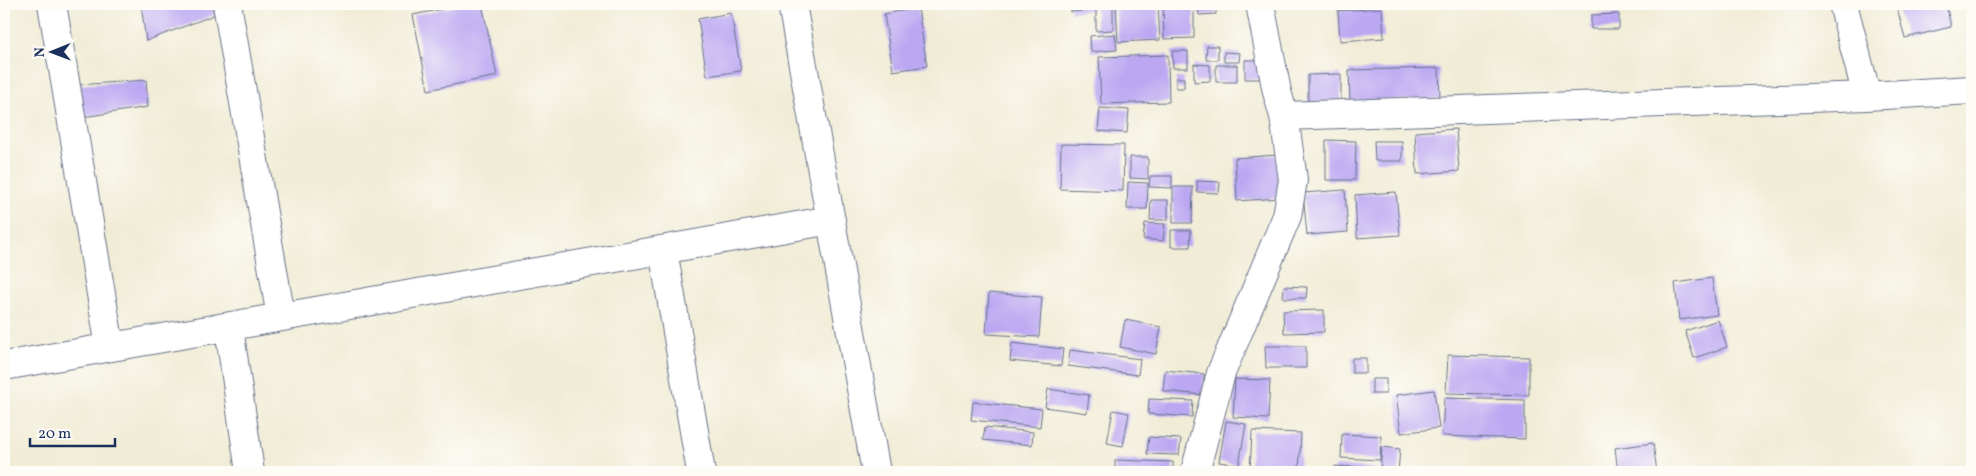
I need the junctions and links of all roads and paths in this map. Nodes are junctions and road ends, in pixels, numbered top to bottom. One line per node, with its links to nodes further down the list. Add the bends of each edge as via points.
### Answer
1 (52, 4): 13 (street)
2 (227, 4): 11 (street)
3 (792, 4): 9 (street)
4 (1260, 4): 8 (street)
5 (1843, 4): 7 (street)
6 (1972, 90): 7 (street)
7 (1867, 96): 8 (street)
8 (1284, 116): 18 (street, via 1293,180 1288,216 1221,374)
9 (831, 220): 10 (street); 17 (street)
10 (663, 250): 11 (street); 16 (street)
11 (281, 317): 12 (street)
12 (229, 328): 13 (street); 15 (street)
13 (110, 348): 14 (street)
14 (4, 366)
15 (250, 472)
16 (701, 472)
17 (876, 472)
18 (1195, 472)

